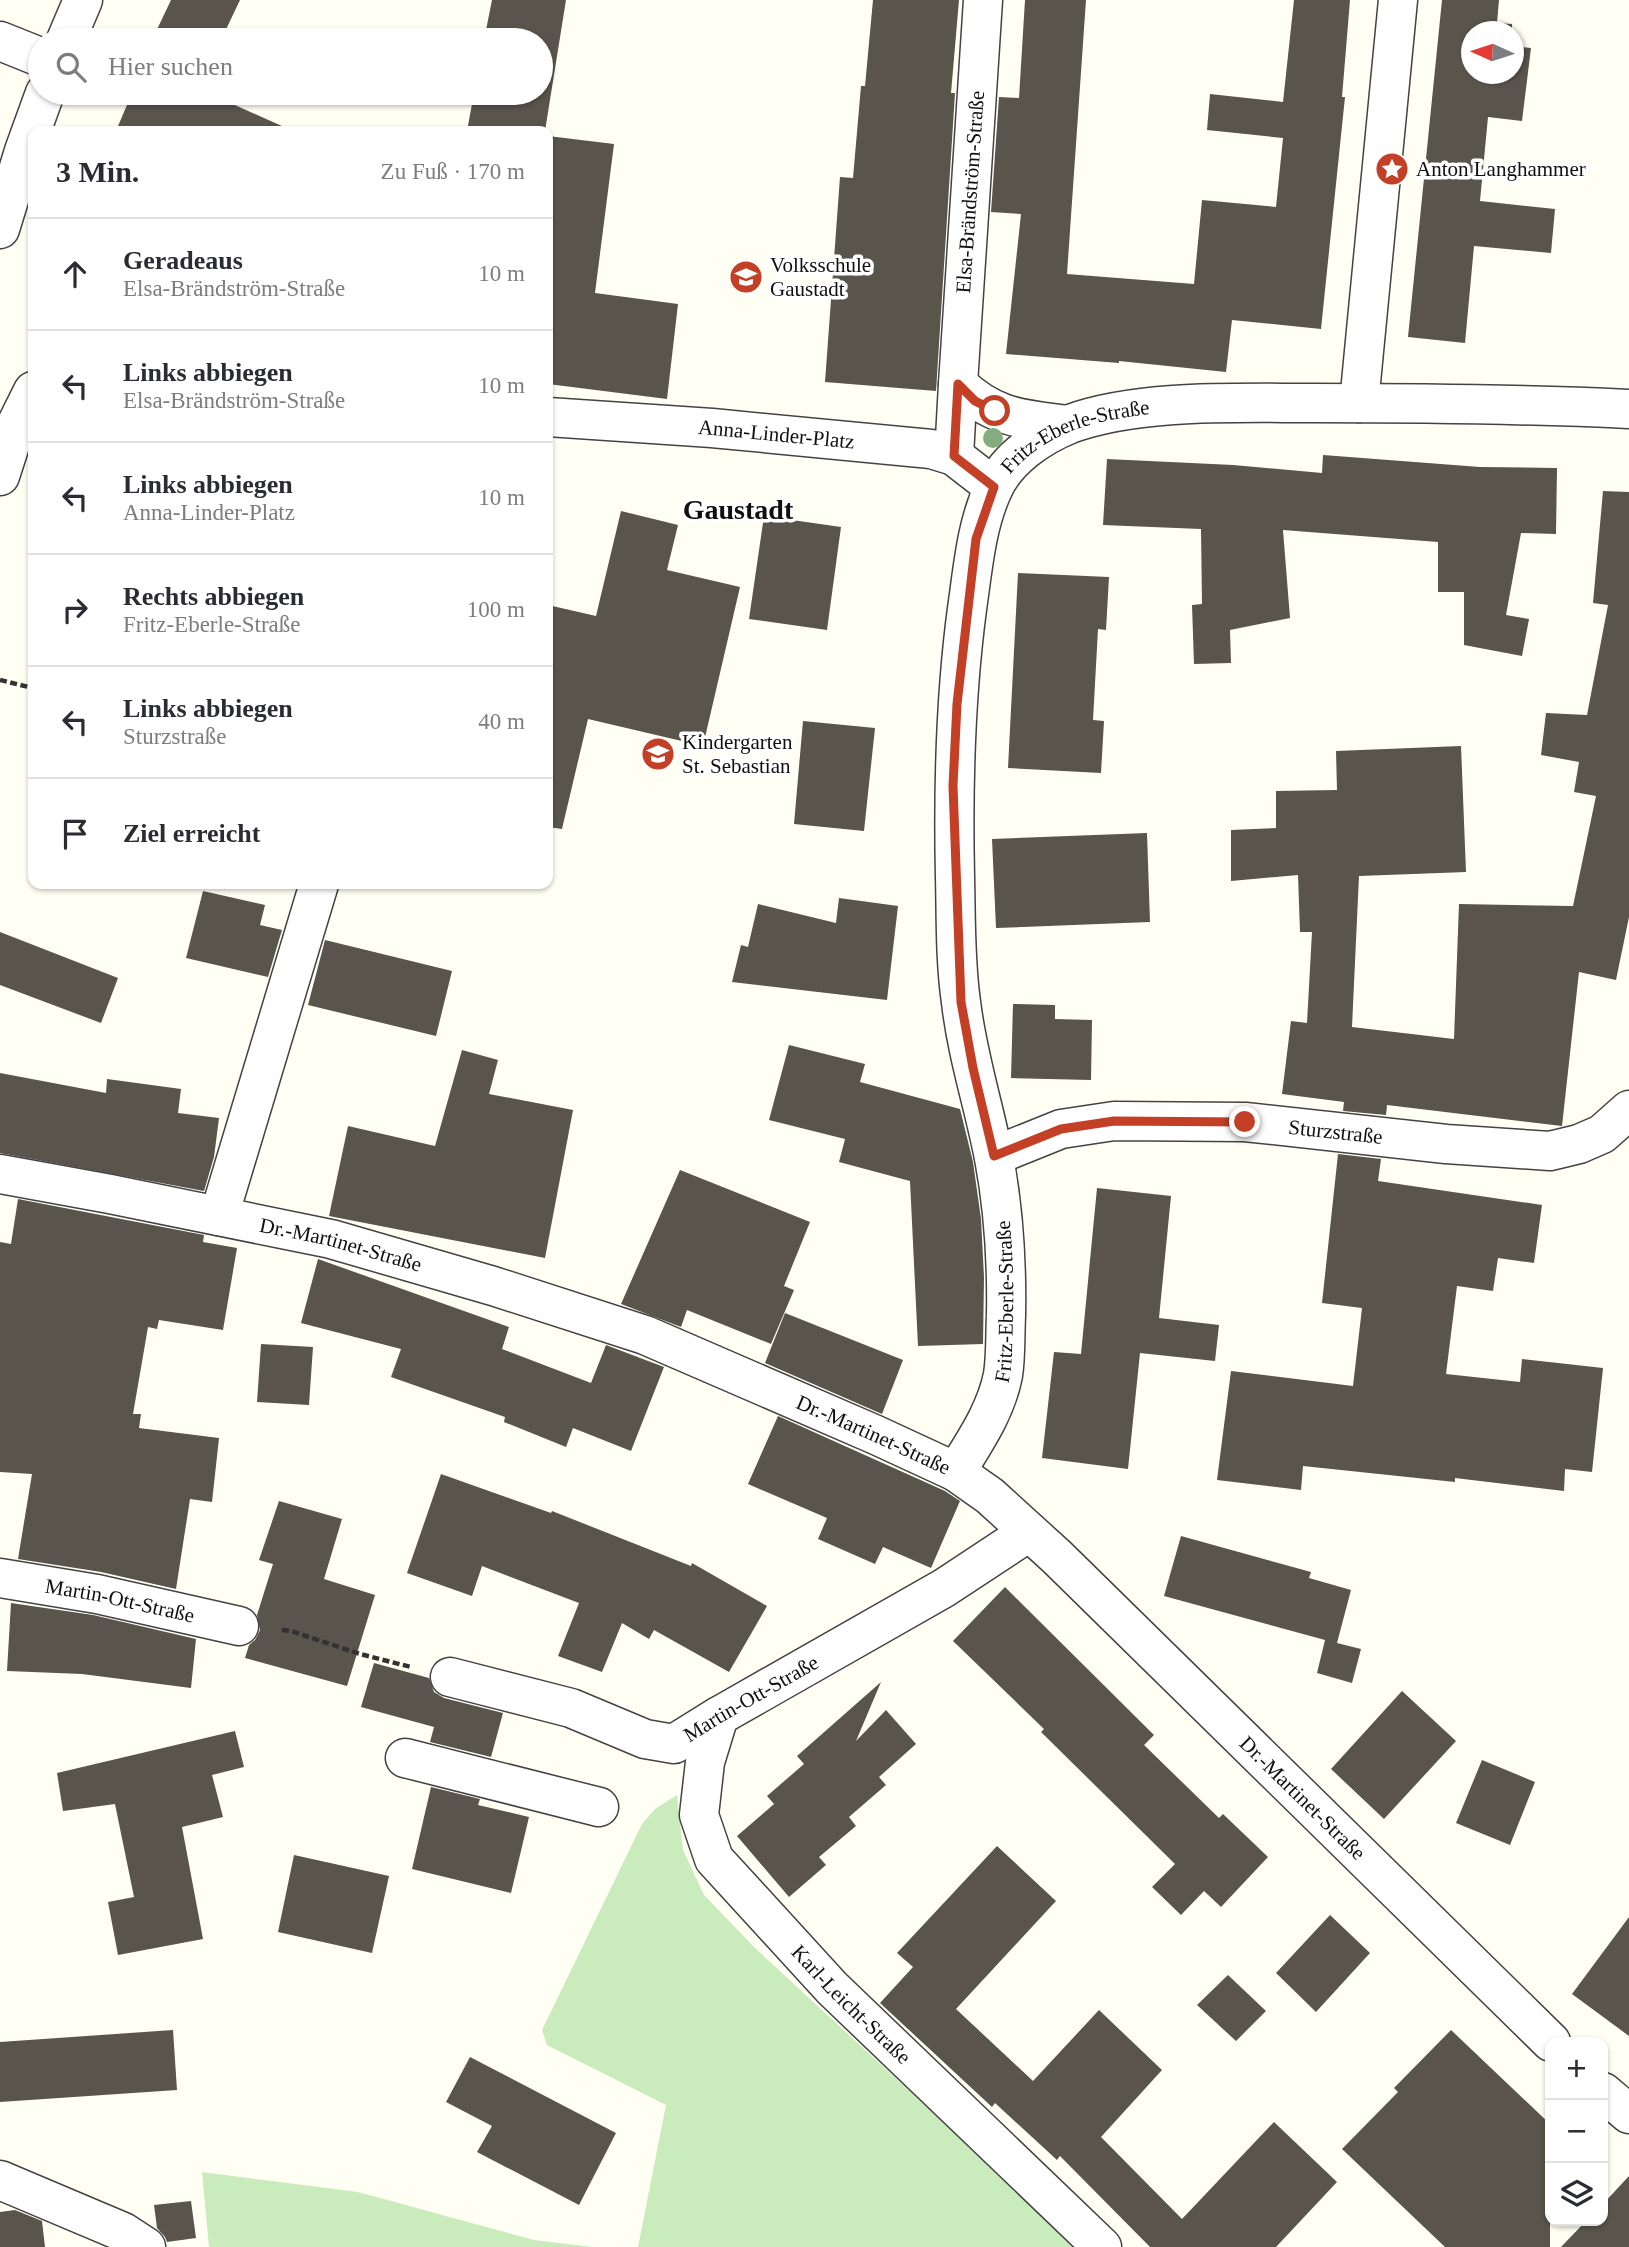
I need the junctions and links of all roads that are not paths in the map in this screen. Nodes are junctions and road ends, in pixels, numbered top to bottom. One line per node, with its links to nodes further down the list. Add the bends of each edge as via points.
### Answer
1 (83, 0): 4 (street)
2 (984, 0): 11 (street, Elsa-Brändström-Straße)
3 (1398, 0): 13 (street)
4 (71, 28)
5 (0, 41): 6 (street)
6 (28, 52)
7 (41, 105): 8 (street)
8 (33, 126)
9 (28, 139): 10 (street)
10 (0, 229)
11 (958, 384): 16 (street, via 975,401 995,411); 17 (street, Elsa-Brändström-Straße)
12 (28, 401): 18 (street)
13 (1359, 403): 14 (street, Fritz-Eberle-Straße); 16 (street, Fritz-Eberle-Straße, via 1140,408)
14 (1629, 409)
15 (553, 417): 17 (street, Anna-Linder-Platz, via 931,449)
16 (1067, 425): 19 (street, Fritz-Eberle-Straße, via 1024,451)
17 (954, 456): 19 (street, Anna-Linder-Platz)
18 (0, 476)
19 (994, 487): 22 (street, Fritz-Eberle-Straße, via 976,539 957,704 953,786 961,1002)
20 (317, 889): 24 (street)
21 (1629, 1110): 22 (street, Sturzstraße, via 1602,1134 1550,1151 1245,1122 1114,1121 1061,1129)
22 (994, 1156): 25 (street, Fritz-Eberle-Straße, via 1007,1255 1003,1374 994,1407)
23 (0, 1174): 24 (street, Dr.-Martinet-Straße)
24 (219, 1216): 25 (street, Dr.-Martinet-Straße, via 343,1243 645,1335)
25 (956, 1472): 26 (street, Dr.-Martinet-Straße)
26 (1028, 1532): 30 (street, Martin-Ott-Straße, via 944,1588); 33 (street, Dr.-Martinet-Straße)
27 (0, 1578): 28 (street, Martin-Ott-Straße)
28 (239, 1626)
29 (450, 1677): 30 (street, Martin-Ott-Straße, via 571,1708 645,1740 674,1744)
30 (719, 1716): 38 (street, Karl-Leicht-Straße, via 705,1762 699,1815 714,1858 832,1988)
31 (405, 1758): 32 (street)
32 (599, 1807)
33 (1546, 2037)
34 (1608, 2096): 35 (street)
35 (1629, 2114)
36 (0, 2180): 37 (street, via 123,2232)
37 (146, 2247)
38 (1102, 2247)

